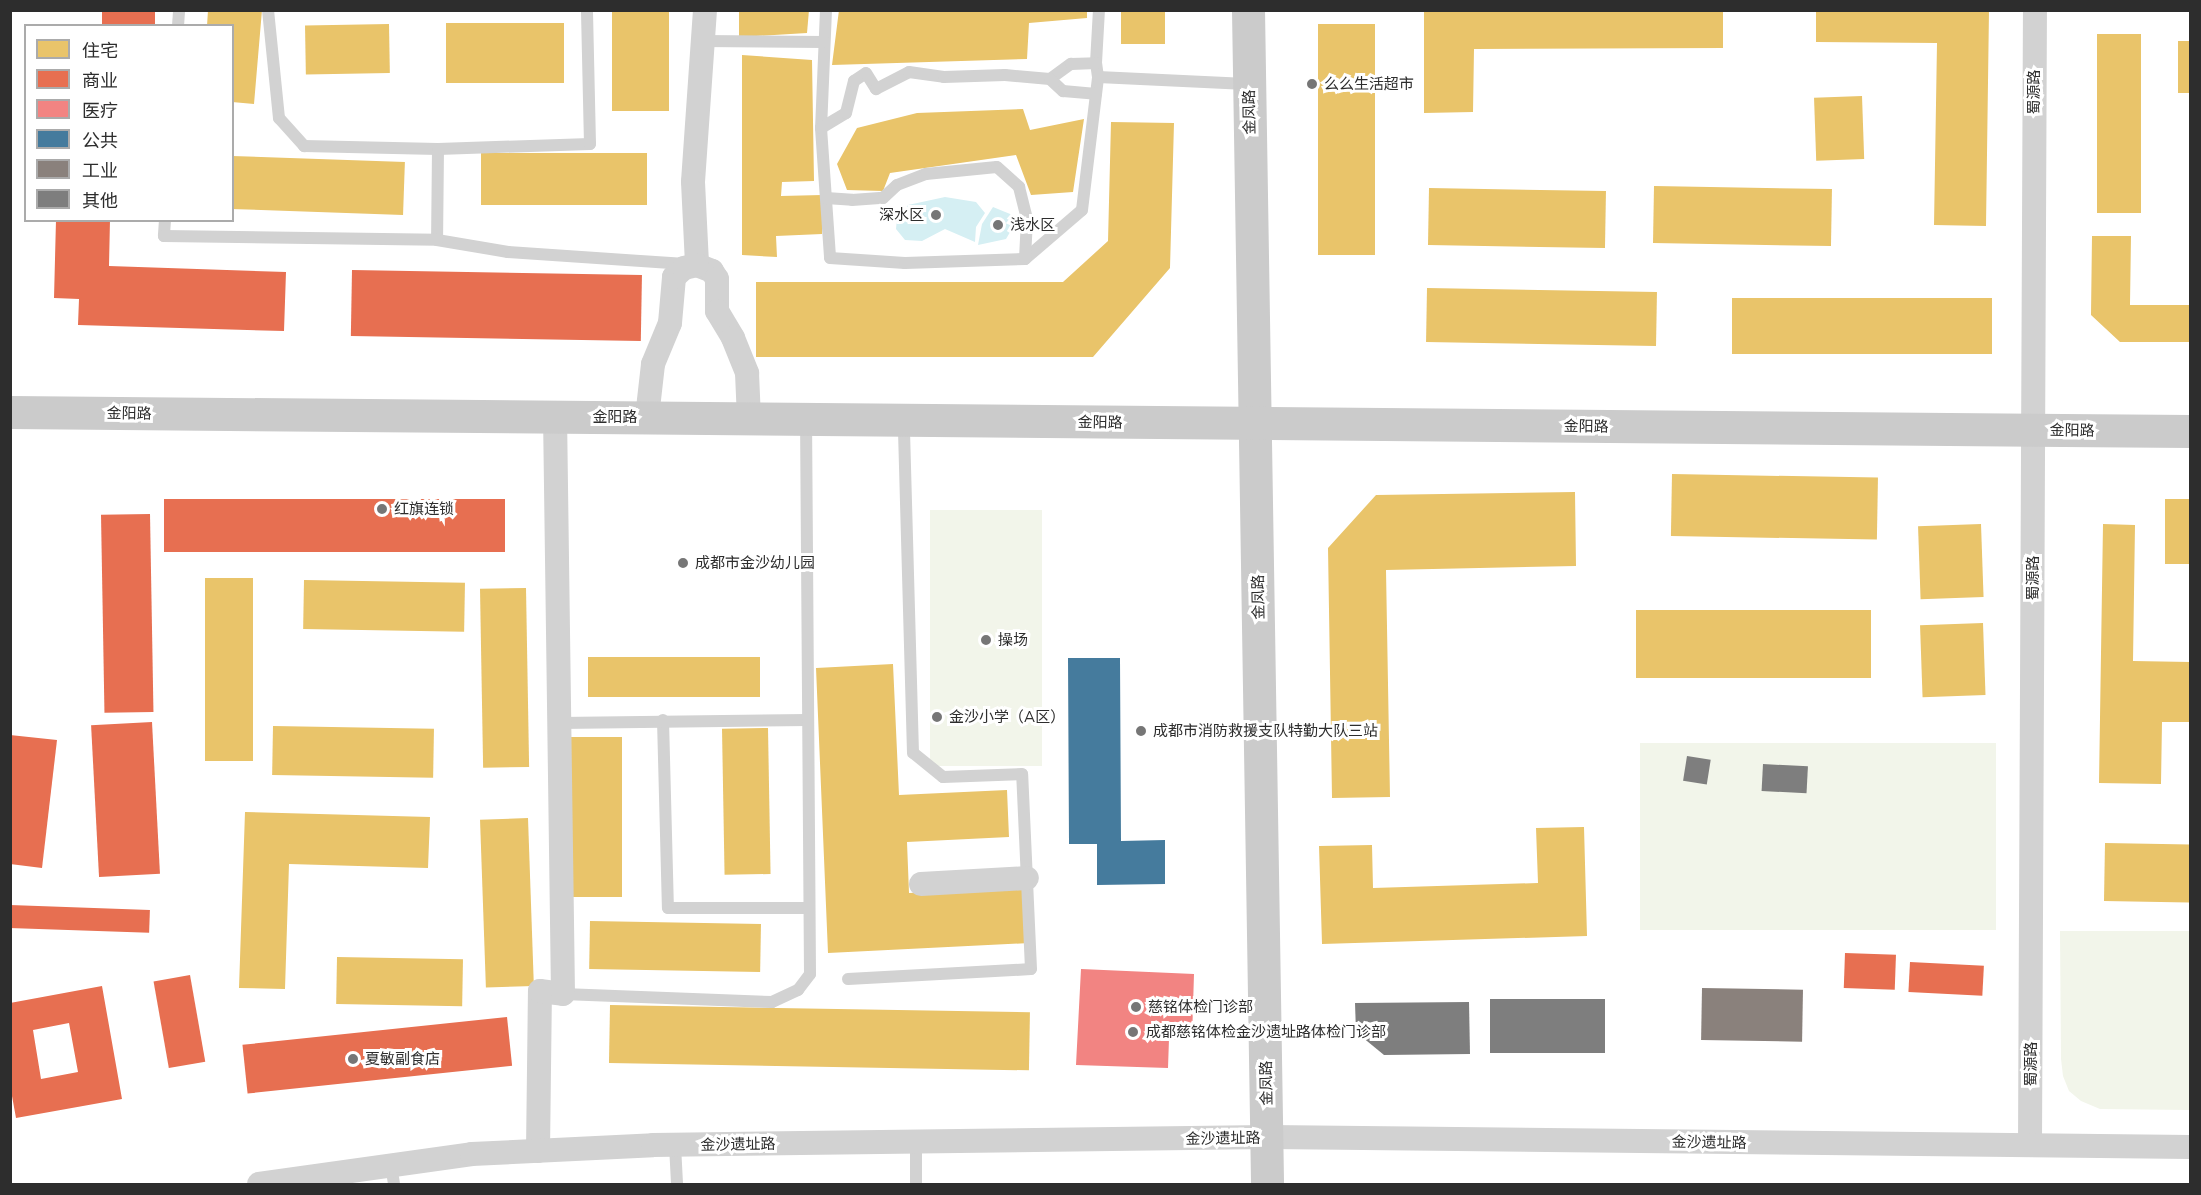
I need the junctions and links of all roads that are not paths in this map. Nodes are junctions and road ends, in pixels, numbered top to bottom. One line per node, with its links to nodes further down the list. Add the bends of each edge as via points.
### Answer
1 (268, 10): 16 (lane, via 279,118 304,146)
2 (587, 10): 16 (lane, via 590,144)
3 (705, 10): 8 (street)
4 (826, 10): 9 (lane)
5 (1099, 10): 10 (lane)
6 (1248, 10): 13 (street, 金凤路)
7 (2035, 10): 29 (street, 蜀源路)
8 (702, 41): 9 (lane); 21 (street, via 693,182)
9 (824, 42): 15 (lane)
10 (1096, 63): 11 (lane); 12 (lane, via 1071,64)
11 (1098, 78): 13 (lane); 14 (lane)
12 (1050, 80): 14 (lane, via 1063,91); 15 (lane, via 1005,75 944,77 909,72 876,88 866,73 854,81 846,113)
13 (1249, 84): 28 (street, 金凤路)
14 (1096, 94): 20 (lane, via 1082,210)
15 (821, 128): 17 (lane)
16 (438, 149): 19 (lane)
17 (826, 198): 20 (lane, via 830,258 905,263); 20 (lane, via 883,198 897,184 927,174 997,167 1018,187 1027,219)
18 (165, 222): 19 (lane, via 164,236)
19 (437, 240): 21 (lane, via 508,252)
20 (1025, 260)
21 (697, 264): 24 (street, via 674,277 669,323 653,364); 25 (street, via 717,279 717,311 747,373)
22 (10, 412): 23 (street, 金阳路)
23 (555, 417): 24 (street, 金阳路); 33 (street)
24 (647, 417): 25 (street, 金阳路)
25 (749, 418): 26 (street, 金阳路)
26 (806, 419): 27 (street, 金阳路); 32 (lane)
27 (904, 420): 28 (street, 金阳路); 34 (lane, via 913,753 943,777 1022,774)
28 (1255, 423): 29 (street, 金阳路); 39 (street, 金凤路)
29 (2033, 430): 30 (street, 金阳路); 42 (street, 蜀源路)
30 (2190, 431)
31 (663, 720): 32 (lane); 33 (lane); 36 (lane, via 668,908)
32 (808, 720): 36 (lane)
33 (560, 723): 38 (street)
34 (1027, 878): 35 (street); 37 (lane, via 1031,969)
35 (921, 885)
36 (809, 908): 38 (lane, via 810,974 798,990 772,1002)
37 (848, 978)
38 (563, 994): 44 (street, via 540,991)
39 (1267, 1137): 40 (street, 金沙遗址路); 42 (street, 金沙遗址路); 49 (street, 金凤路)
40 (916, 1142): 41 (street, 金沙遗址路); 48 (lane)
41 (675, 1145): 44 (street, 金沙遗址路); 47 (lane)
42 (2030, 1145): 43 (street, 金沙遗址路)
43 (2190, 1147)
44 (538, 1151): 45 (street, 金沙遗址路, via 472,1154)
45 (393, 1175): 46 (street, 金沙遗址路)
46 (259, 1185)
47 (677, 1185)
48 (916, 1185)
49 (1267, 1185)

